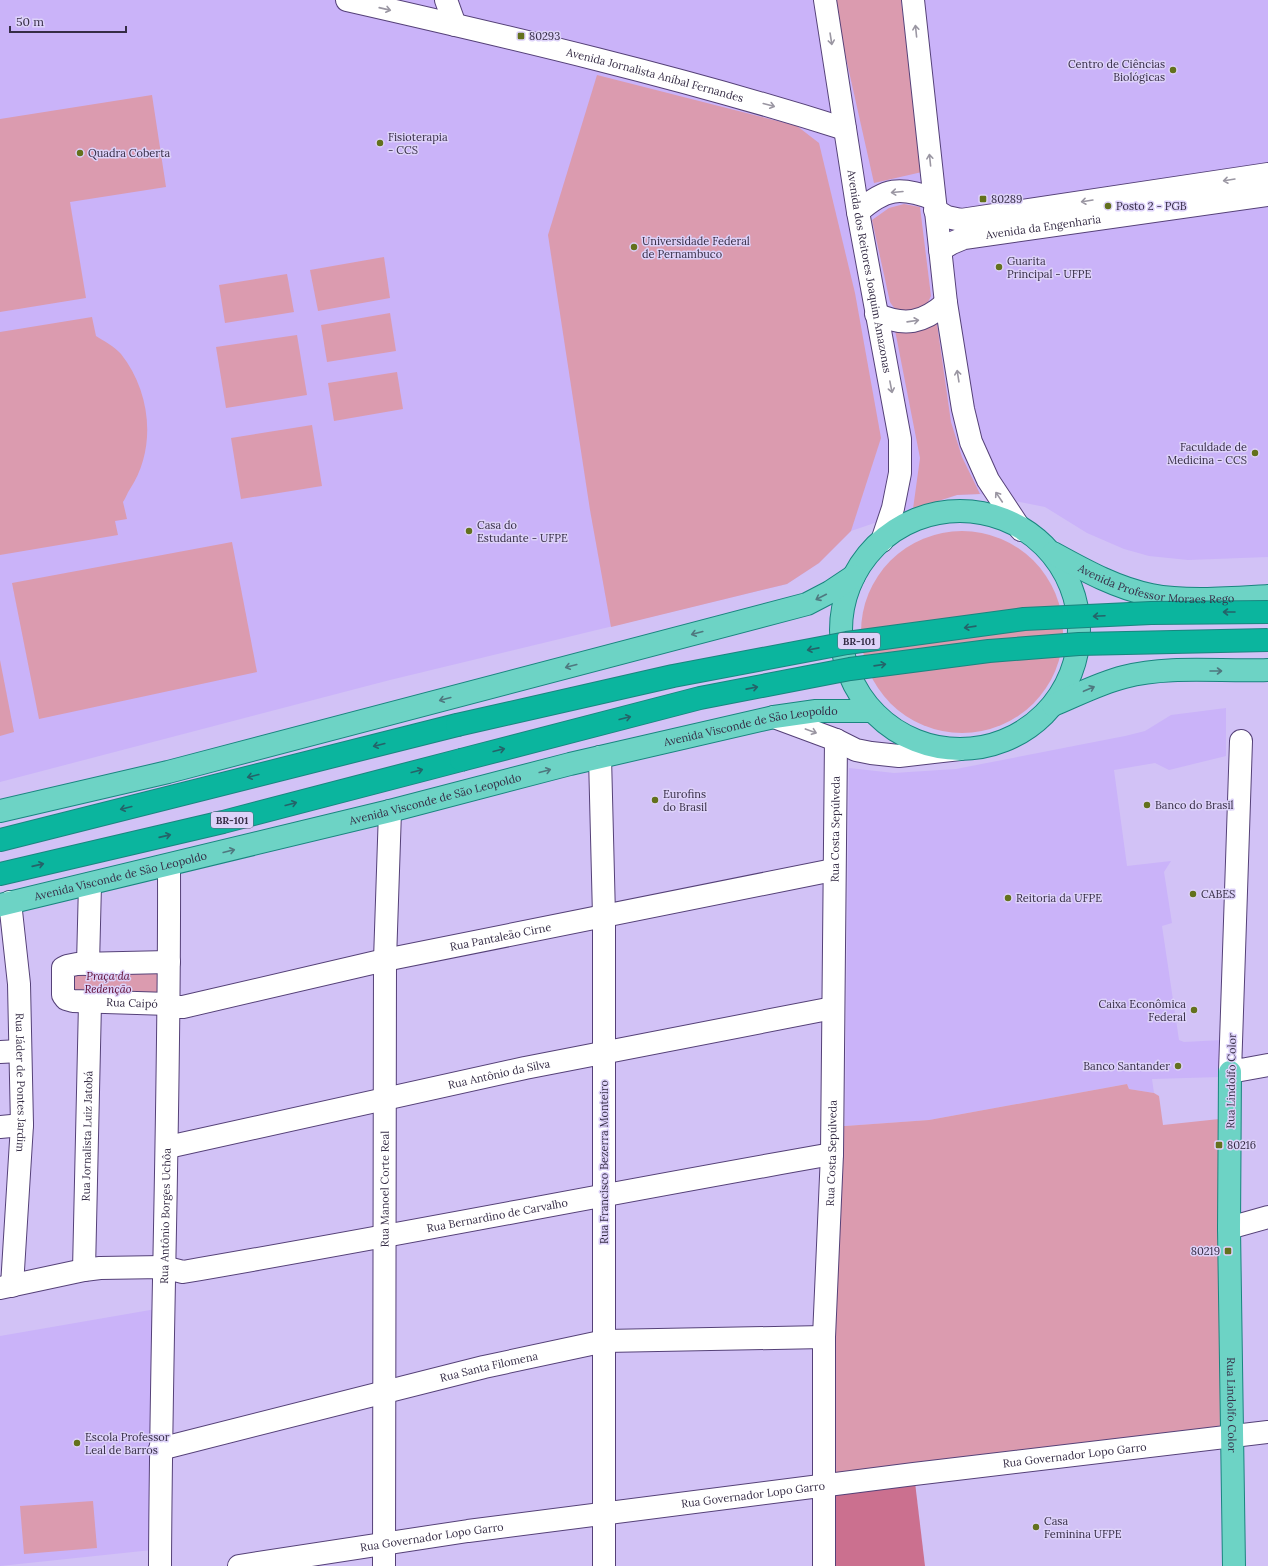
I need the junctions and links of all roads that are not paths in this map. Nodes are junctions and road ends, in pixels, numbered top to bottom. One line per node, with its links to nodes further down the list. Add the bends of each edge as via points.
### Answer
1 (347, 0): 5 (street, Avenida Jornalista Aníbal Fernandes, one-way to 5)
2 (446, 0): 5 (street)
3 (825, 0): 6 (street, Avenida dos Reitores Joaquim Amazonas, one-way to 6)
4 (913, 0): 9 (street, one-way to 4)
5 (456, 25): 6 (street, Avenida Jornalista Aníbal Fernandes, one-way to 6, via 526,40 721,92)
6 (845, 129): 10 (street, Avenida dos Reitores Joaquim Amazonas)
7 (1268, 174): 9 (street, Avenida da Engenharia, one-way to 9, via 961,220 947,217)
8 (1268, 195): 11 (street, Avenida da Engenharia, via 964,238)
9 (935, 205): 10 (street, Avenida da Engenharia, one-way to 10, via 914,191 894,191 874,198); 11 (street)
10 (858, 212): 13 (street, Avenida dos Reitores Joaquim Amazonas)
11 (940, 250): 12 (street)
12 (946, 303): 13 (street, one-way to 12, via 890,320 920,320 934,314); 14 (street, one-way to 12, via 988,480 971,442 963,409)
13 (876, 314): 15 (street, Avenida dos Reitores Joaquim Amazonas, one-way to 15, via 900,440 900,473 893,508)
14 (1021, 530): 15 (main road, via 987,513 949,509 924,514 901,525); 16 (main road)
15 (882, 541): 17 (main road)
16 (1050, 552): 18 (main road, Avenida Professor Moraes Rego, via 1086,572 1151,595 1175,598); 22 (main road, via 1071,587 1077,607 1079,628 1078,649 1073,669 1065,688)
17 (854, 576): 23 (main road, via 840,613 841,652 846,671 855,689); 29 (main road, one-way to 29, via 807,604 176,770)
18 (1268, 596)
19 (1268, 612): 31 (highway, BR-101, one-way to 31, bridge, via 1151,613 1024,619 847,643 673,676 457,725)
20 (1268, 640): 34 (highway, BR-101, one-way to 20, bridge, via 223,822 700,698 850,669 990,651 1079,644)
21 (1268, 670): 22 (main road, one-way to 21, via 1096,686 1133,675 1164,670)
22 (1053, 705): 27 (main road, via 1034,724 1012,738 987,747)
23 (872, 711): 24 (main road, Avenida Visconde de São Leopoldo, via 816,710); 27 (main road, via 894,728 925,744)
24 (774, 717): 25 (street, one-way to 25); 28 (main road, Avenida Visconde de São Leopoldo)
25 (836, 740): 27 (street, via 856,750 899,756); 33 (street, Rua Costa Sepúlveda)
26 (1241, 741): 47 (street, Rua Lindolfo Color)
27 (960, 749)
28 (600, 757): 30 (main road, Avenida Visconde de São Leopoldo, one-way to 28); 37 (street, Rua Francisco Bezerra Monteiro)
29 (0, 811)
30 (390, 811): 32 (main road, Avenida Visconde de São Leopoldo, one-way to 30); 38 (street, Rua Manoel Corte Real)
31 (0, 840)
32 (168, 866): 35 (main road, Avenida Visconde de São Leopoldo); 39 (street, Rua Antônio Borges Uchôa)
33 (834, 870): 37 (street, Rua Pantaleão Cirne); 43 (street, Rua Costa Sepúlveda)
34 (0, 874)
35 (90, 884): 36 (main road, Avenida Visconde de São Leopoldo); 40 (street)
36 (5, 904): 44 (street, Rua Jáder de Pontes Jardim, via 19,984)
37 (604, 916): 38 (street, Rua Pantaleão Cirne); 45 (street, Rua Francisco Bezerra Monteiro)
38 (385, 960): 42 (street, Rua Pantaleão Cirne, via 183,1007); 48 (street, Rua Manoel Corte Real)
39 (169, 962): 40 (street, Rua Caipó); 42 (street, Rua Antônio Borges Uchôa)
40 (88, 964): 41 (street, Rua Caipó, via 72,964 65,967 62,974 66,999)
41 (90, 1002): 42 (street, Rua Caipó); 59 (street, Rua Jornalista Luiz Jatobá)
42 (169, 1004): 51 (street, Rua Antônio Borges Uchôa)
43 (833, 1008): 45 (street, Rua Antônio da Silva); 52 (street, Rua Costa Sepúlveda)
44 (10, 1052): 49 (street, Rua Jáder de Pontes Jardim)
45 (604, 1053): 48 (street, Rua Antônio da Silva); 53 (street, Rua Francisco Bezerra Monteiro)
46 (1268, 1065): 47 (street)
47 (1230, 1072): 56 (main road, Rua Lindolfo Color)
48 (385, 1098): 51 (street, Rua Antônio da Silva); 57 (street, Rua Manoel Corte Real)
49 (22, 1125): 50 (street); 55 (street, Rua Jáder de Pontes Jardim)
50 (0, 1127)
51 (168, 1147): 58 (street, Rua Antônio Borges Uchôa)
52 (832, 1154): 53 (street, Rua Bernardino de Carvalho); 61 (street, Rua Costa Sepúlveda)
53 (604, 1194): 57 (street, Rua Bernardino de Carvalho); 62 (street, Rua Francisco Bezerra Monteiro)
54 (1268, 1217): 56 (street)
55 (8, 1220): 60 (street, Rua Jáder de Pontes Jardim)
56 (1229, 1228): 65 (main road, Rua Lindolfo Color)
57 (386, 1237): 58 (street, Rua Bernardino de Carvalho, via 183,1272); 63 (street, Rua Manoel Corte Real)
58 (163, 1267): 59 (street, Rua Bernardino de Carvalho); 66 (street, Rua Antônio Borges Uchôa)
59 (84, 1270): 60 (street, Rua Bernardino de Carvalho)
60 (6, 1287)
61 (824, 1337): 62 (street, Rua Santa Filomena); 67 (street, Rua Costa Sepúlveda)
62 (605, 1341): 63 (street, Rua Santa Filomena); 68 (street, Rua Francisco Bezerra Monteiro)
63 (385, 1392): 66 (street, Rua Santa Filomena); 69 (street, Rua Manoel Corte Real)
64 (1268, 1432): 65 (street, Rua Governador Lopo Garro)
65 (1233, 1437): 67 (street, Rua Governador Lopo Garro); 75 (main road, Rua Lindolfo Color)
66 (160, 1449): 70 (street, Rua Antônio Borges Uchôa)
67 (825, 1486): 68 (street, Rua Governador Lopo Garro); 74 (street, Rua Costa Sepúlveda)
68 (603, 1514): 69 (street, Rua Governador Lopo Garro); 73 (street, Rua Francisco Bezerra Monteiro)
69 (384, 1543): 71 (street, Rua Governador Lopo Garro); 72 (street, Rua Manoel Corte Real)
70 (160, 1566)
71 (239, 1566)
72 (384, 1566)
73 (604, 1566)
74 (824, 1566)
75 (1234, 1566)

